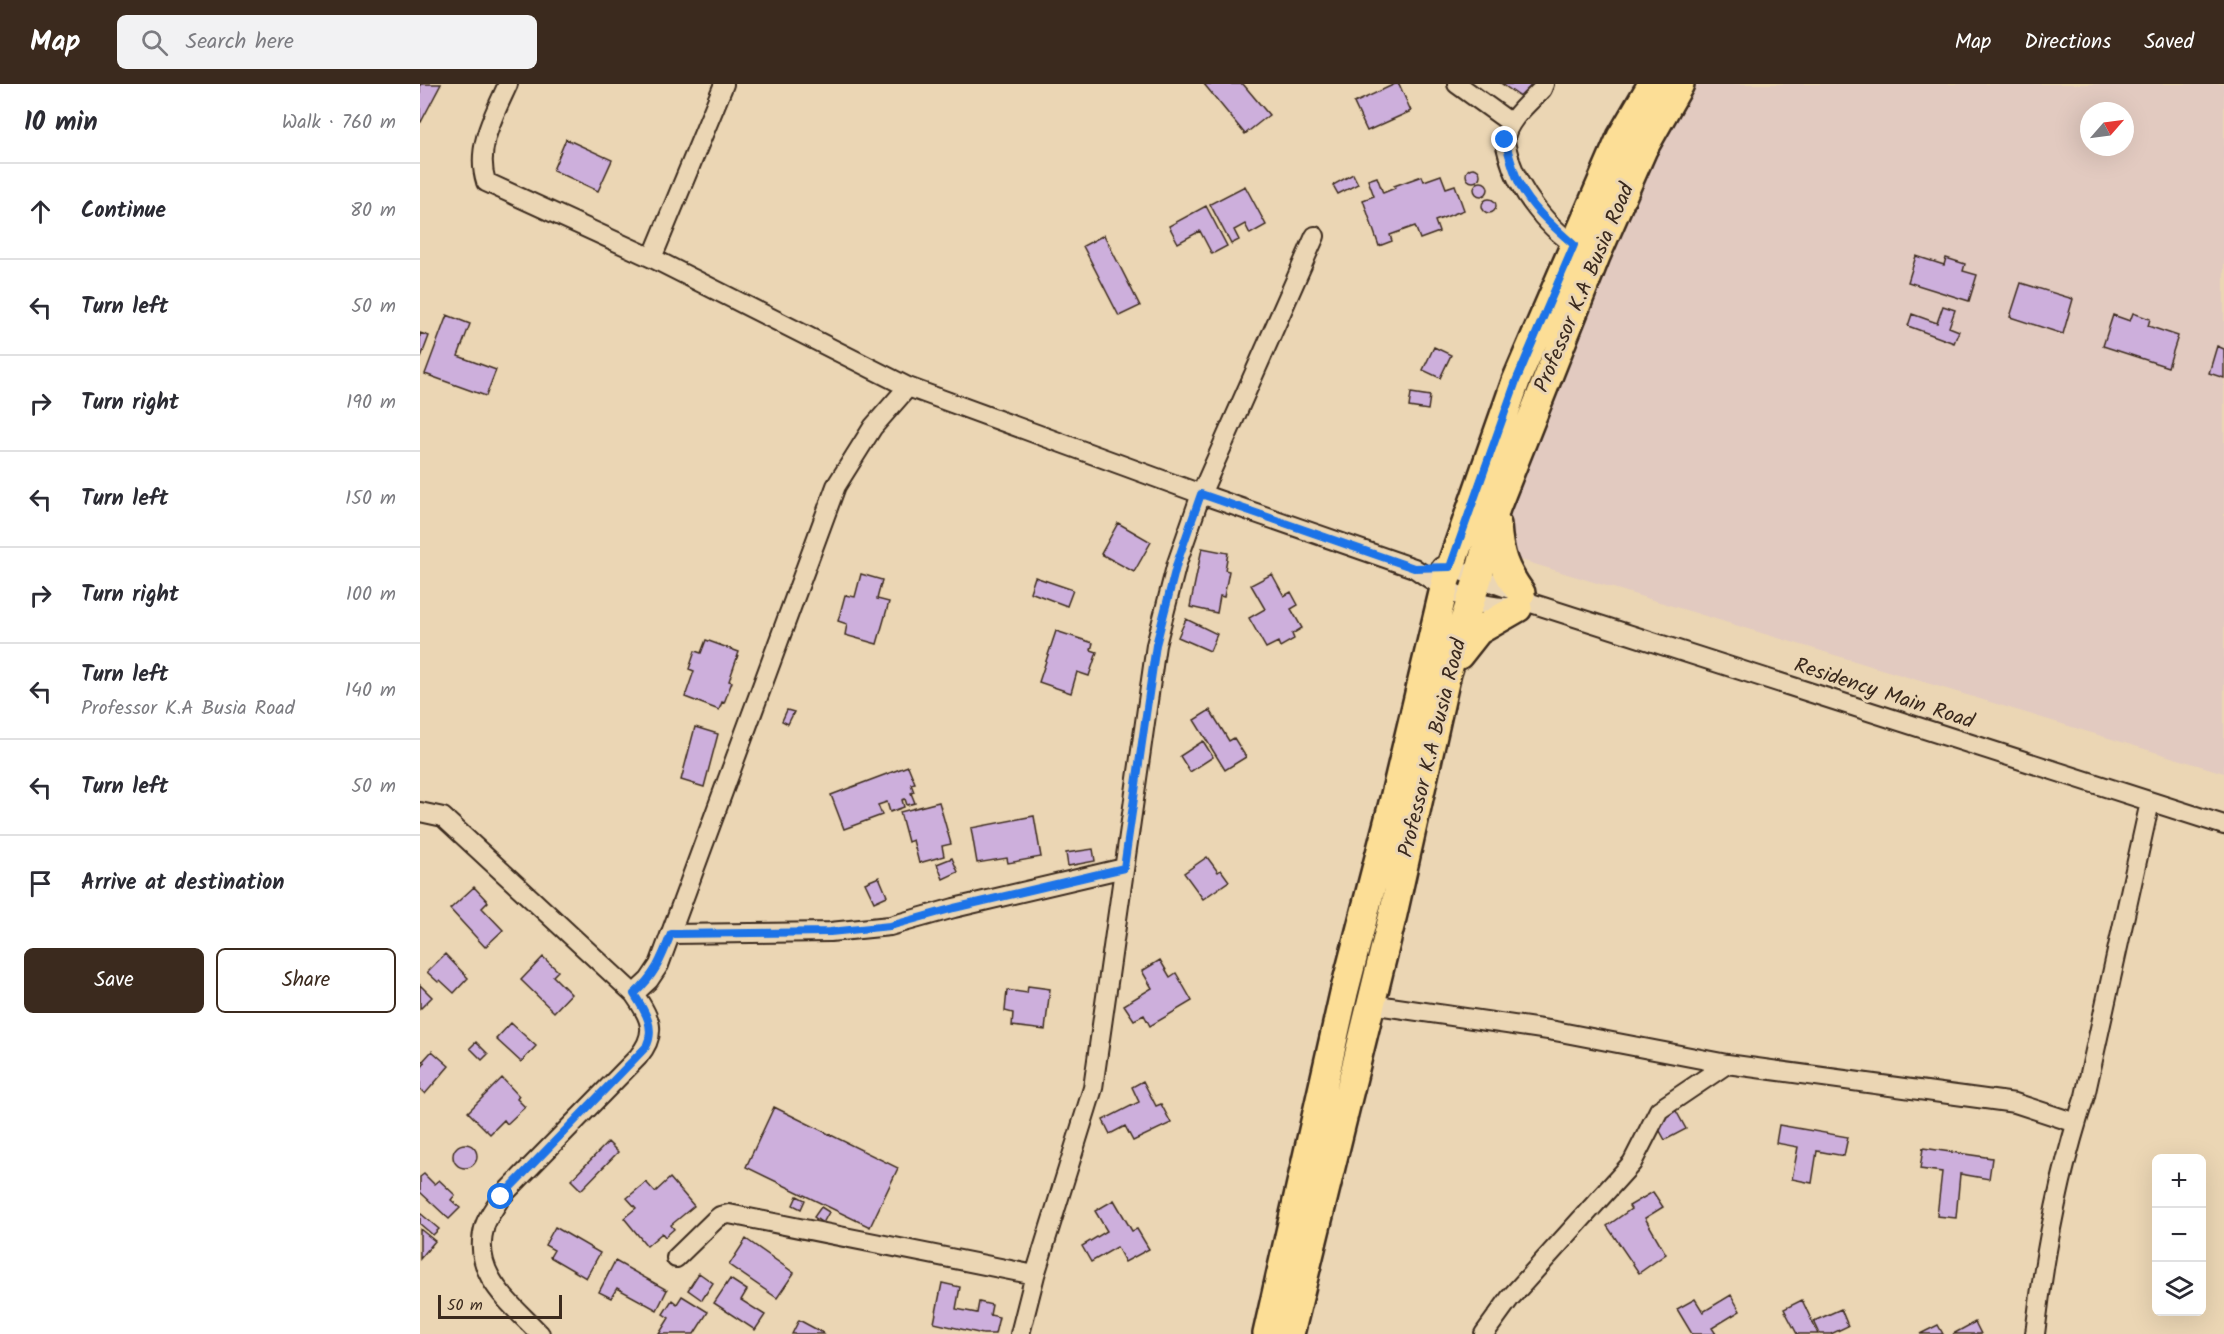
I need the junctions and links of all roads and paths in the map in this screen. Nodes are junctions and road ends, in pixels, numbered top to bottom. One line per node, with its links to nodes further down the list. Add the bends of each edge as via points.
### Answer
1 (508, 84): 11 (street, via 486,133 481,167 486,182)
2 (724, 84): 11 (street)
3 (1457, 84): 7 (street)
4 (1544, 84): 7 (street)
5 (1652, 84): 8 (main road, Professor K.A Busia Road, via 1621,137)
6 (1680, 84): 8 (main road, Professor K.A Busia Road)
7 (1511, 123): 10 (street, via 1505,140 1521,187 1547,219)
8 (1601, 214): 10 (main road, Professor K.A Busia Road)
9 (1315, 236): 13 (street)
10 (1585, 250): 14 (main road, Professor K.A Busia Road); 15 (main road, Professor K.A Busia Road, via 1516,381)
11 (652, 258): 12 (street)
12 (908, 387): 13 (street); 23 (street, via 873,427 836,486)
13 (1201, 494): 15 (street); 22 (street, via 1177,563 1156,645)
14 (1496, 508): 16 (main road, Professor K.A Busia Road); 17 (main road, via 1502,562)
15 (1447, 578): 16 (street, Residency Main Road); 32 (main road, Professor K.A Busia Road, via 1344,993)
16 (1475, 590): 17 (street, Residency Main Road); 18 (main road, Professor K.A Busia Road)
17 (1524, 601): 18 (main road, via 1478,631); 19 (street, Residency Main Road)
18 (1447, 673): 25 (main road, Professor K.A Busia Road)
19 (2150, 802): 21 (street, Residency Main Road); 27 (street)
20 (420, 812): 24 (street, via 443,817)
21 (2224, 825)
22 (1124, 868): 23 (street, via 890,926 830,932); 29 (street, via 1093,1088)
23 (671, 934): 24 (street, via 659,965)
24 (634, 994): 30 (street, via 649,1022 651,1038 646,1047 501,1197 485,1225 482,1255 492,1283)
25 (1370, 1004): 26 (street, via 1555,1031); 33 (main road, Professor K.A Busia Road)
26 (1727, 1064): 27 (street, via 2015,1103); 34 (street, via 1659,1110 1632,1163 1510,1298)
27 (2076, 1124): 35 (street, via 2043,1271)
28 (676, 1257): 29 (street, via 715,1220 729,1214)
29 (1035, 1275): 31 (street)
30 (540, 1334)
31 (1020, 1334)
32 (1267, 1334)
33 (1290, 1334)
34 (1484, 1334)
35 (2035, 1334)

